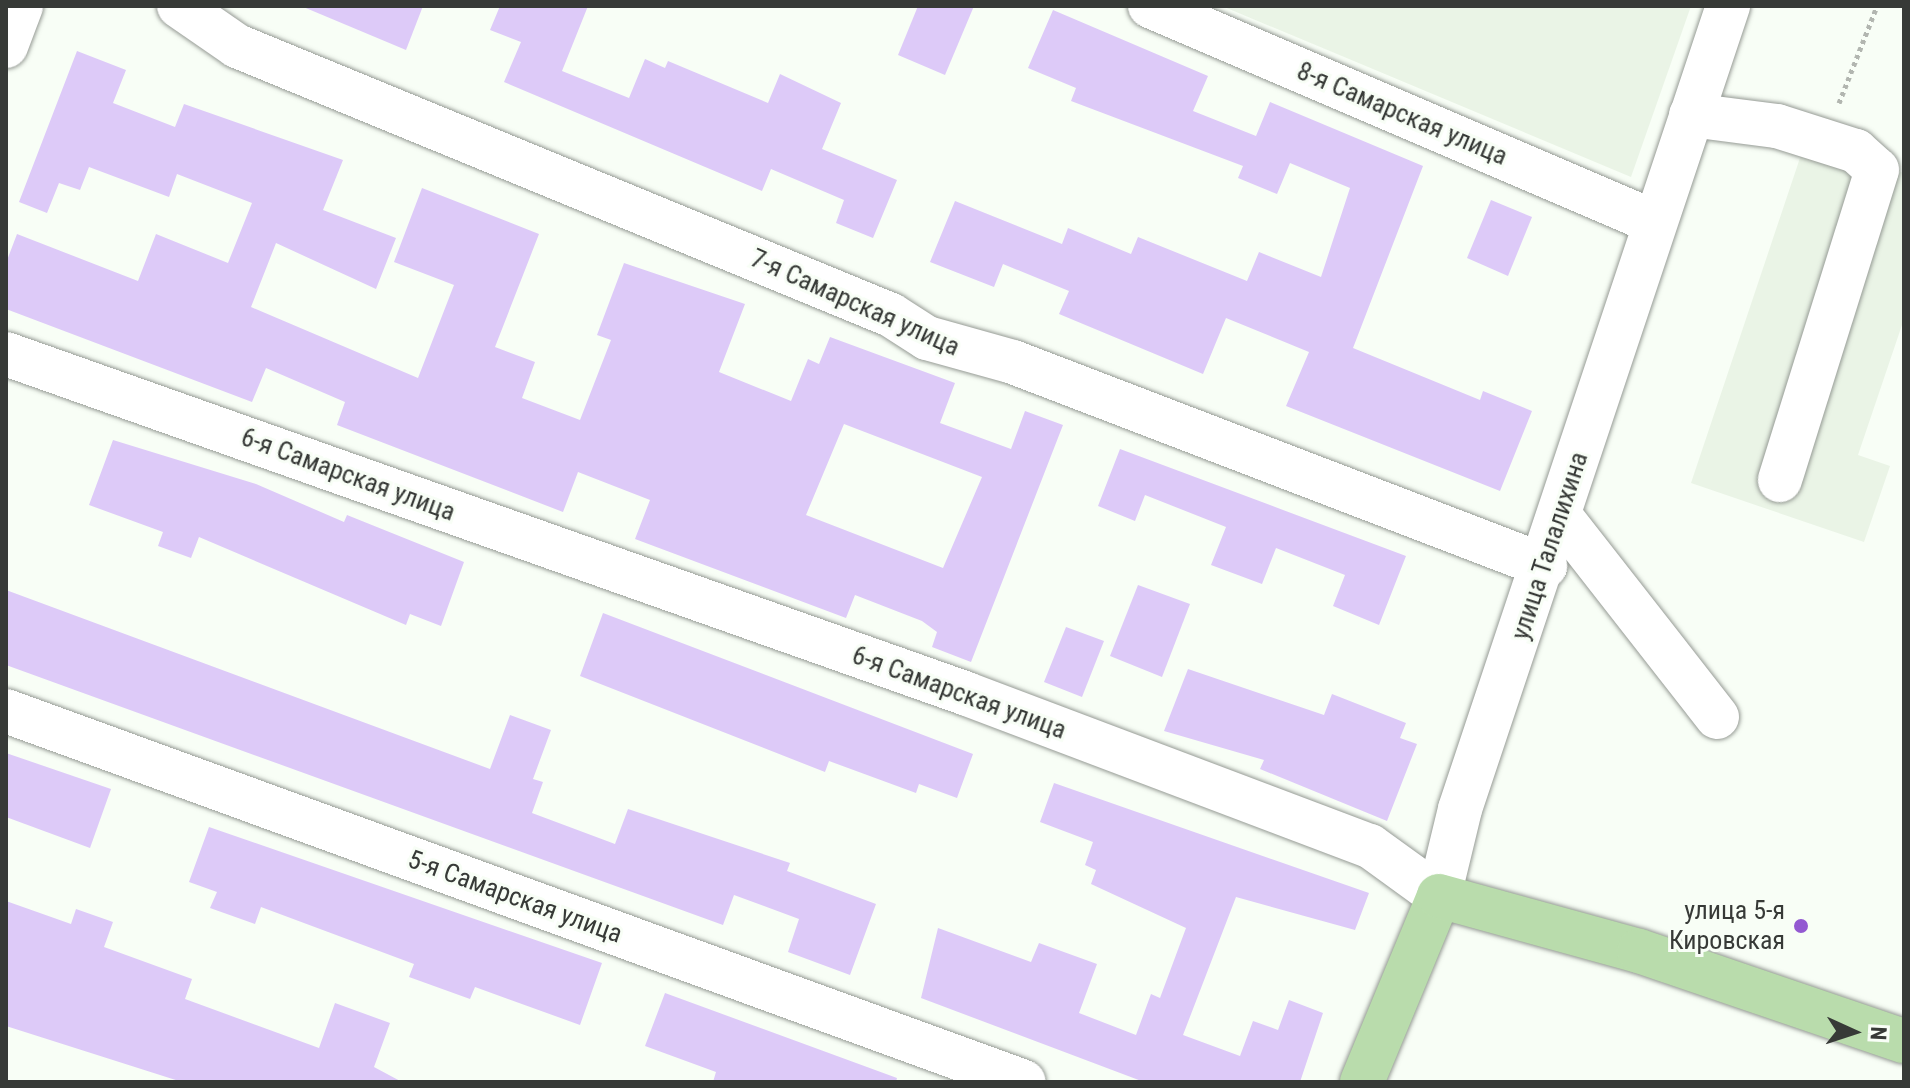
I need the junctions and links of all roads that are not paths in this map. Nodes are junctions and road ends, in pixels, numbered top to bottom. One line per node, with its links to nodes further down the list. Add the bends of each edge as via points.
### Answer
1 (21, 6): 5 (street)
2 (179, 6): 11 (street, 7-я Самарская улица, via 237,46 891,315 927,338 1013,362)
3 (1150, 6): 7 (street, 8-я Самарская улица)
4 (1728, 6): 6 (street, улица Талалихина)
5 (6, 46)
6 (1691, 115): 7 (street, улица Талалихина); 9 (street, via 1777,126 1856,151 1877,170 1877,189)
7 (1654, 222): 10 (street, улица Талалихина)
8 (6, 354): 14 (street, 6-я Самарская улица, via 967,694 1355,841)
9 (1780, 480)
10 (1560, 516): 11 (street, улица Талалихина); 13 (street)
11 (1545, 566): 14 (street, улица Талалихина, via 1460,809)
12 (6, 711): 16 (street, 5-я Самарская улица)
13 (1717, 717)
14 (1439, 896): 15 (main road, 6-я Самарская улица, via 1639,951); 17 (main road, улица Талалихина)
15 (1904, 1041)
16 (1024, 1082)
17 (1362, 1082)

